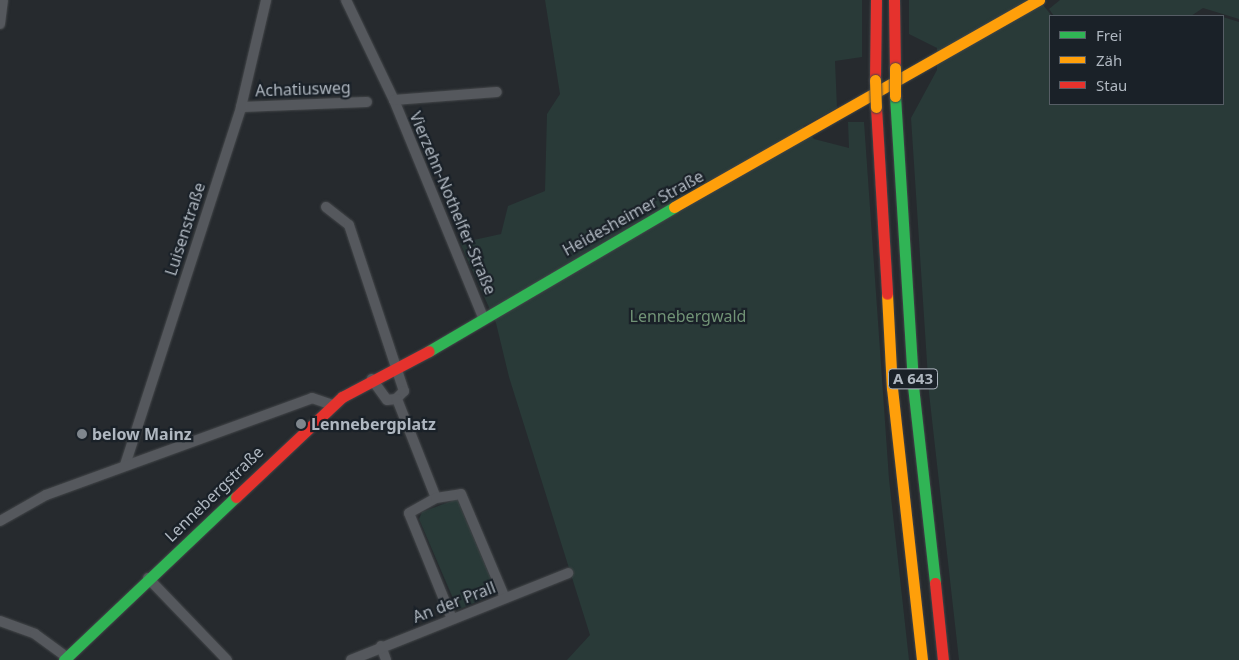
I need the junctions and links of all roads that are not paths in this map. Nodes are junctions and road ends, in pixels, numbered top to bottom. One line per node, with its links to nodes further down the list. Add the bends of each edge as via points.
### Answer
1 (3, 0): 7 (street)
2 (266, 0): 11 (street, Luisenstraße)
3 (346, 0): 9 (street, Vierzehn-Nothelfer-Straße)
4 (876, 0): 31 (main road, A 643, bridge, via 876,107 892,388)
5 (894, 0): 32 (main road, A 643, bridge, via 895,96 913,386)
6 (1039, 0): 13 (main road, Heidesheimer Straße)
7 (0, 24)
8 (497, 92): 9 (street, Vierzehn-Nothelfer-Straße)
9 (394, 100): 13 (street, Vierzehn-Nothelfer-Straße)
10 (367, 102): 11 (street, Achatiusweg)
11 (241, 107): 18 (street, Luisenstraße)
12 (326, 208): 14 (street, via 349,225)
13 (484, 319): 14 (main road, Heidesheimer Straße)
14 (397, 366): 15 (main road, Lennebergstraße); 16 (street, via 405,387)
15 (372, 379): 16 (street, via 383,398); 17 (main road, Lennebergstraße)
16 (397, 399): 19 (street)
17 (332, 405): 18 (street, via 312,398); 22 (main road, Lennebergstraße)
18 (125, 465): 20 (street, via 46,495)
19 (436, 498): 23 (street, via 461,494); 24 (street, via 409,513)
20 (0, 521)
21 (568, 573): 23 (street, An der Prall)
22 (148, 578): 27 (main road, Lennebergstraße); 28 (street)
23 (505, 598): 24 (street, An der Prall)
24 (452, 619): 26 (street, An der Prall)
25 (0, 621): 27 (street, via 35,634)
26 (381, 646): 29 (street, An der Prall); 30 (street)
27 (66, 658)
28 (227, 660)
29 (351, 660)
30 (386, 660)
31 (922, 660)
32 (943, 660)

